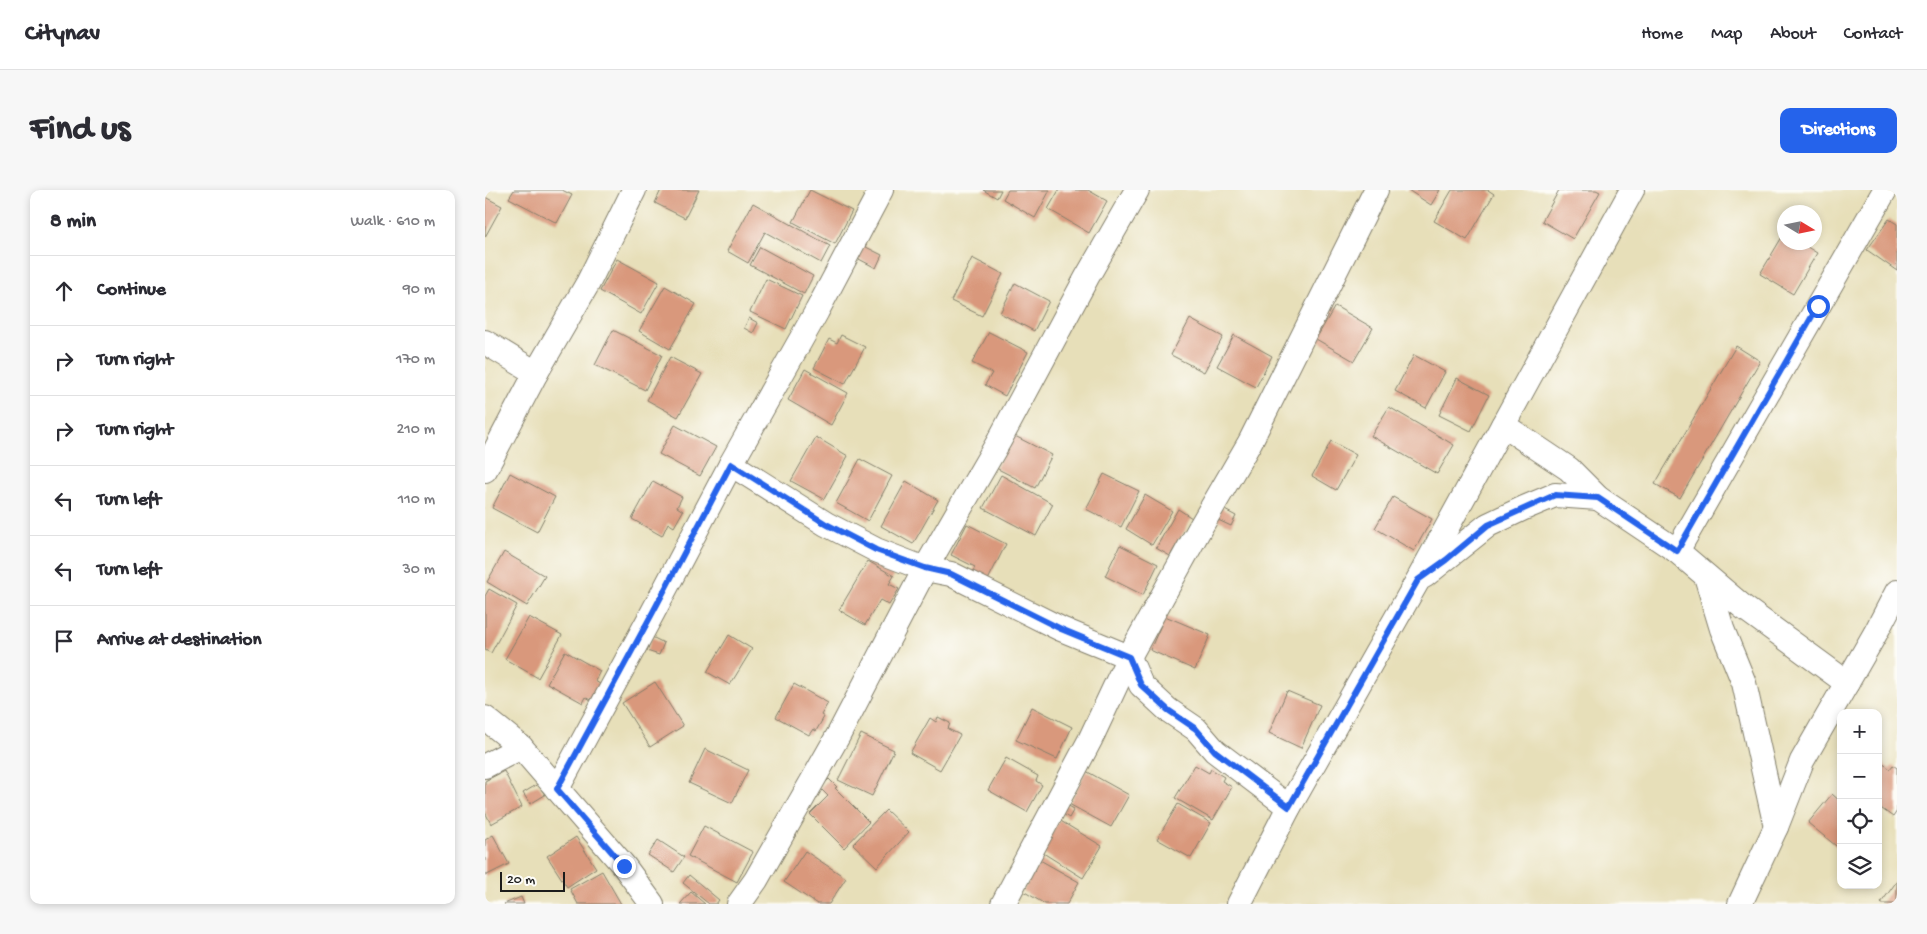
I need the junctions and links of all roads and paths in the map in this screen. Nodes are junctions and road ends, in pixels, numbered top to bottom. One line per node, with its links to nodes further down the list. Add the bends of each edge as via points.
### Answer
1 (634, 190): 8 (street, via 588,284)
2 (881, 190): 10 (street)
3 (1137, 190): 14 (street)
4 (1376, 190): 18 (street, via 1250,442)
5 (1632, 190): 9 (street)
6 (1885, 190): 13 (street)
7 (485, 342): 8 (street)
8 (536, 373): 11 (street)
9 (1503, 424): 12 (street, via 1569,469); 16 (street)
10 (731, 464): 14 (street, via 826,524 876,550); 23 (street)
11 (485, 470)
12 (1598, 498): 13 (street); 16 (street, via 1555,495 1524,508 1488,525)
13 (1677, 551): 15 (street)
14 (925, 568): 18 (street, via 951,574 1061,629); 27 (street, via 839,734)
15 (1706, 576): 19 (street); 25 (street, via 1722,629 1744,683)
16 (1418, 580): 24 (street)
17 (1897, 592): 19 (street)
18 (1129, 657): 24 (street, via 1141,685 1168,710 1196,729 1215,751); 28 (street, via 1090,740)
19 (1847, 683): 25 (street, via 1802,761)
20 (485, 718): 21 (street)
21 (521, 747): 22 (street); 23 (street)
22 (485, 766)
23 (557, 789): 26 (street, via 624,866)
24 (1289, 807): 29 (street)
25 (1776, 827): 30 (street)
26 (652, 904)
27 (739, 904)
28 (1003, 904)
29 (1239, 904)
30 (1740, 904)

